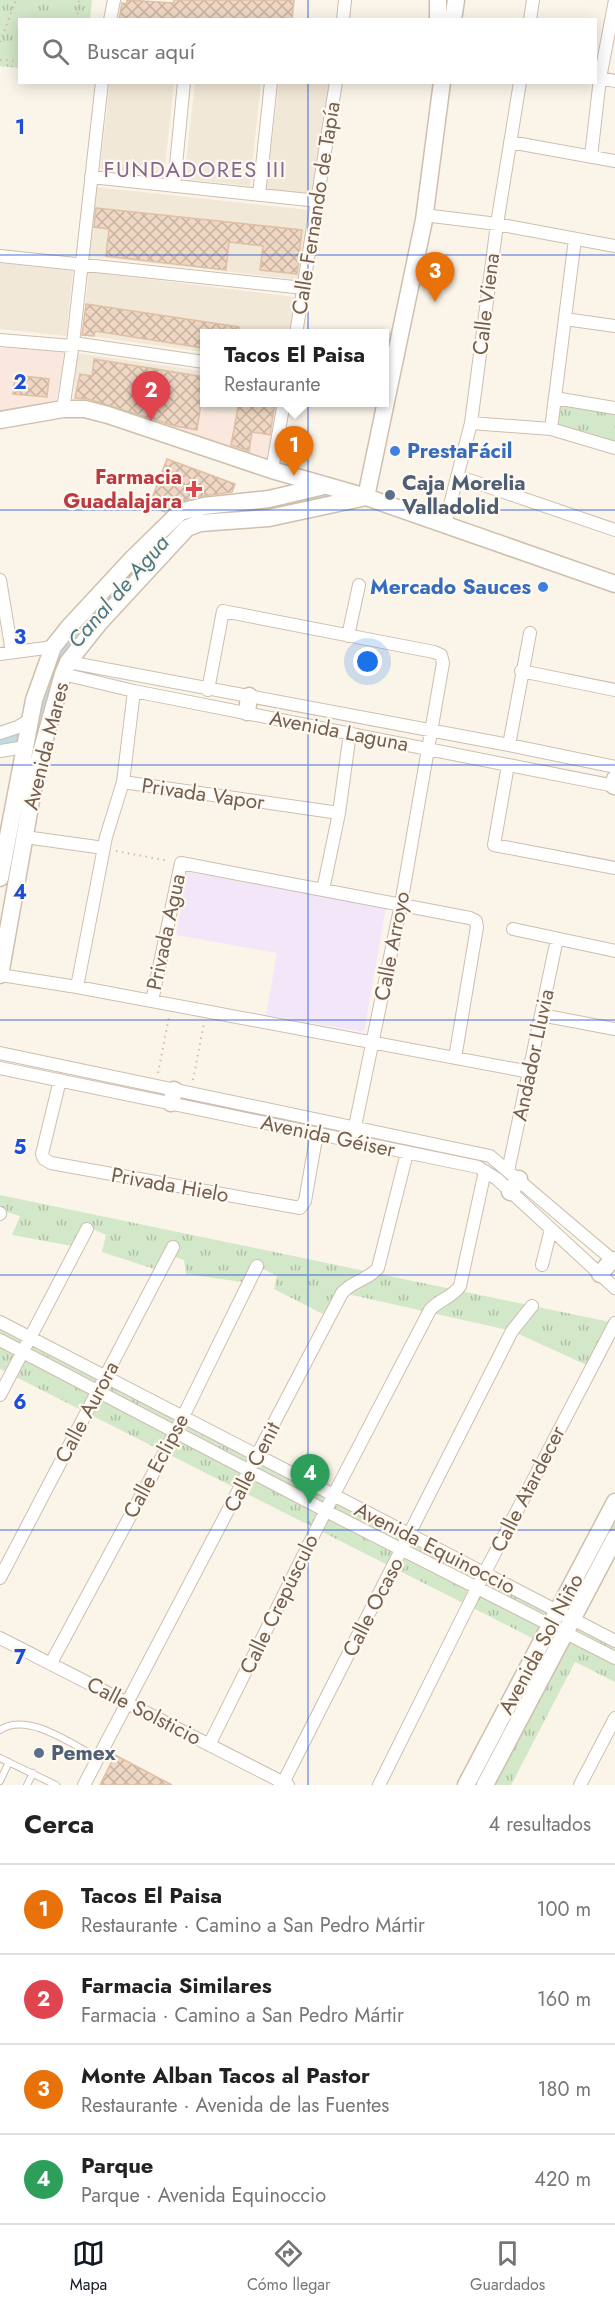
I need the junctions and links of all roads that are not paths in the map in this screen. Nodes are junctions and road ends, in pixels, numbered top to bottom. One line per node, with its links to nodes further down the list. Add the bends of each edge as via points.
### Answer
1 (114, 0): 7 (street)
2 (345, 0): 8 (street)
3 (438, 0): 9 (main road)
4 (456, 0): 10 (main road)
5 (533, 0): 11 (street)
6 (615, 0): 12 (street)
7 (111, 18)
8 (343, 18)
9 (438, 18)
10 (453, 18)
11 (530, 18)
12 (612, 30): 13 (street)
13 (600, 78): 14 (street); 22 (street)
14 (615, 81)
15 (102, 84): 24 (street)
16 (184, 84): 25 (street)
17 (271, 84): 26 (street)
18 (336, 84): 27 (street, Calle Fernando de Tapía)
19 (442, 84): 28 (main road)
20 (520, 84): 21 (street, Calle Viena)
21 (510, 142): 22 (street); 29 (street, Calle Viena)
22 (591, 157): 23 (street)
23 (615, 161)
24 (91, 177): 25 (street); 33 (street)
25 (174, 186): 26 (street)
26 (259, 195): 27 (street)
27 (318, 201): 34 (street, Calle Fernando de Tapía)
28 (424, 215): 29 (street); 41 (main road)
29 (497, 224): 30 (street); 48 (street, Calle Viena)
30 (575, 239): 31 (street); 35 (street)
31 (615, 246)
32 (0, 256): 33 (street)
33 (82, 264): 34 (street); 39 (street)
34 (304, 288): 37 (street, Calle Fernando de Tapía)
35 (566, 319): 36 (street); 42 (street)
36 (615, 326)
37 (297, 329)
38 (0, 340): 39 (street)
39 (73, 344): 40 (street); 46 (street)
40 (200, 361)
41 (389, 385)
42 (555, 398): 45 (street); 49 (street)
43 (283, 407): 51 (street)
44 (385, 407): 54 (main road)
45 (615, 408)
46 (63, 409): 47 (main road); 51 (main road, via 108,415)
47 (0, 420)
48 (471, 423): 49 (street); 52 (street, Calle Viena)
49 (551, 429): 50 (street)
50 (615, 448)
51 (272, 470): 53 (main road)
52 (457, 476): 55 (street, Calle Viena); 56 (street)
53 (326, 486): 54 (main road); 62 (main road, Avenida Mares, via 180,512)
54 (366, 497): 55 (main road); 64 (main road, Avenida Mares, via 270,518 200,523 187,528 100,622)
55 (445, 524): 58 (main road)
56 (615, 530)
57 (0, 579): 63 (street)
58 (615, 584)
59 (358, 585): 61 (street)
60 (530, 633): 65 (street)
61 (348, 636): 66 (street, via 223,611); 71 (street, Calle Arroyo, via 441,655 443,663)
62 (53, 647): 63 (street); 70 (main road, Avenida Mares)
63 (6, 653)
64 (66, 668): 66 (street, Avenida Laguna); 68 (street, Avenida Laguna); 84 (main road, Avenida Mares, via 41,749)
65 (521, 671): 67 (street); 74 (street)
66 (208, 690): 69 (street, Avenida Laguna)
67 (615, 690)
68 (134, 691): 69 (street, Avenida Laguna); 80 (street, Privada Vapor)
69 (248, 704): 71 (street, Avenida Laguna); 73 (street, Avenida Laguna)
70 (29, 720): 72 (street); 75 (main road, Avenida Mares)
71 (430, 730): 74 (street, Avenida Laguna); 76 (street, Calle Arroyo)
72 (0, 733)
73 (350, 733): 76 (street, Avenida Laguna); 82 (street)
74 (508, 744): 79 (street, Avenida Laguna)
75 (25, 747): 77 (street); 83 (main road, Avenida Mares)
76 (427, 749): 78 (street, Avenida Laguna); 89 (street, Calle Arroyo)
77 (0, 751)
78 (508, 765): 81 (street, Avenida Laguna); 86 (street, via 494,845)
79 (615, 767)
80 (123, 782): 82 (street, Privada Vapor); 85 (street)
81 (615, 784)
82 (339, 813): 88 (street)
83 (4, 835): 87 (main road, Avenida Mares)
84 (26, 837): 85 (street); 90 (main road, Avenida Mares)
85 (104, 848): 95 (street)
86 (615, 868)
87 (0, 878)
88 (323, 890): 89 (street, Privada Agua); 96 (street, Privada Agua, via 180,863)
89 (401, 904): 99 (street, Calle Arroyo); 101 (street, Privada Agua, via 476,921)
90 (6, 910): 94 (main road, Avenida Mares)
91 (513, 929): 92 (street)
92 (557, 939): 93 (street); 97 (street, Andador Lluvia)
93 (615, 951)
94 (0, 975): 95 (street)
95 (77, 987): 96 (street)
96 (152, 1002): 99 (street, Privada Agua)
97 (541, 1015): 98 (street); 103 (street, Andador Lluvia)
98 (615, 1029)
99 (373, 1043): 101 (street, Privada Agua); 106 (street, Calle Arroyo)
100 (0, 1053): 105 (street, Avenida Géiser, via 155,1086)
101 (455, 1058): 103 (street, Privada Agua)
102 (0, 1068): 104 (street, Avenida Géiser)
103 (530, 1072): 111 (street, Andador Lluvia)
104 (60, 1080): 105 (street, Avenida Géiser); 107 (street, Privada Hielo, via 42,1154 51,1163 300,1208 305,1201)
105 (172, 1097): 106 (street, Avenida Géiser, via 190,1093); 107 (street, Avenida Géiser)
106 (353, 1128): 108 (street, Calle Arroyo); 111 (street, Avenida Géiser, via 490,1156)
107 (317, 1133): 108 (street, Avenida Géiser)
108 (352, 1141): 109 (street, Avenida Géiser)
109 (407, 1153): 110 (street, Avenida Géiser); 131 (street, Calle Cenit, via 381,1261 373,1275 342,1293)
110 (485, 1171): 111 (street, Avenida Géiser); 133 (street, Calle Crepúsculo, via 458,1290 430,1310)
111 (513, 1181): 113 (street, Avenida Géiser); 115 (street, Avenida Géiser)
112 (87, 1229): 123 (street)
113 (551, 1229): 116 (street); 118 (street, Avenida Géiser)
114 (173, 1247): 126 (street, Calle Aurora)
115 (614, 1261): 118 (main road)
116 (543, 1265)
117 (257, 1266): 129 (street, Calle Eclipse)
118 (600, 1274): 119 (street, Avenida Géiser)
119 (615, 1288)
120 (532, 1306): 136 (street, Calle Ocaso, via 512,1331)
121 (0, 1322): 123 (street, Avenida Equinoccio)
122 (615, 1323): 139 (street, Calle Atardecer)
123 (31, 1338): 125 (street); 126 (street, Avenida Equinoccio)
124 (0, 1340): 125 (street, Avenida Equinoccio)
125 (23, 1352): 127 (street, Avenida Equinoccio); 128 (street)
126 (105, 1378): 127 (street, Calle Aurora); 129 (street, Avenida Equinoccio)
127 (97, 1391): 130 (street, Avenida Equinoccio); 140 (street, Calle Aurora)
128 (0, 1395)
129 (182, 1417): 130 (street, Calle Eclipse); 131 (street, Avenida Equinoccio)
130 (176, 1431): 132 (street, Avenida Equinoccio); 146 (street, Calle Eclipse)
131 (257, 1456): 132 (street, Calle Cenit); 133 (street, Avenida Equinoccio)
132 (250, 1470): 135 (street, Avenida Equinoccio); 147 (street, Calle Cenit)
133 (333, 1496): 135 (street, Calle Crepúsculo); 136 (street, Avenida Equinoccio)
134 (615, 1502): 142 (main road, Avenida Sol Niño)
135 (326, 1511): 138 (street, Avenida Equinoccio); 150 (street, Calle Crepúsculo)
136 (410, 1535): 138 (street, Calle Ocaso); 139 (street, Avenida Equinoccio)
137 (615, 1538): 142 (main road, Avenida Sol Niño)
138 (403, 1549): 141 (street, Avenida Equinoccio); 156 (street, Calle Ocaso)
139 (484, 1574): 141 (street, Calle Atardecer); 142 (street, Avenida Equinoccio)
140 (0, 1578)
141 (478, 1587): 142 (street, Avenida Equinoccio); 160 (street, Calle Atardecer)
142 (562, 1622): 144 (street, Avenida Equinoccio); 145 (street, Avenida Equinoccio); 161 (main road, Avenida Sol Niño); 162 (main road, Avenida Sol Niño)
143 (0, 1638): 146 (street, Calle Solsticio)
144 (615, 1641)
145 (615, 1658)
146 (51, 1663): 147 (street, Calle Solsticio)
147 (128, 1704): 150 (street, Calle Solsticio); 152 (street, Calle Cenit)
148 (615, 1718): 163 (street)
149 (0, 1730): 152 (lane, via 7,1725 34,1726)
150 (209, 1745): 156 (street, Calle Solsticio)
151 (0, 1758): 153 (lane)
152 (98, 1758): 159 (street, Calle Cenit)
153 (9, 1762): 154 (lane); 155 (lane)
154 (33, 1773): 157 (lane); 158 (lane)
155 (0, 1781)
156 (285, 1784)
157 (27, 1785)
158 (54, 1785)
159 (84, 1785)
160 (379, 1785)
161 (466, 1785)
162 (485, 1785)
163 (579, 1785)

